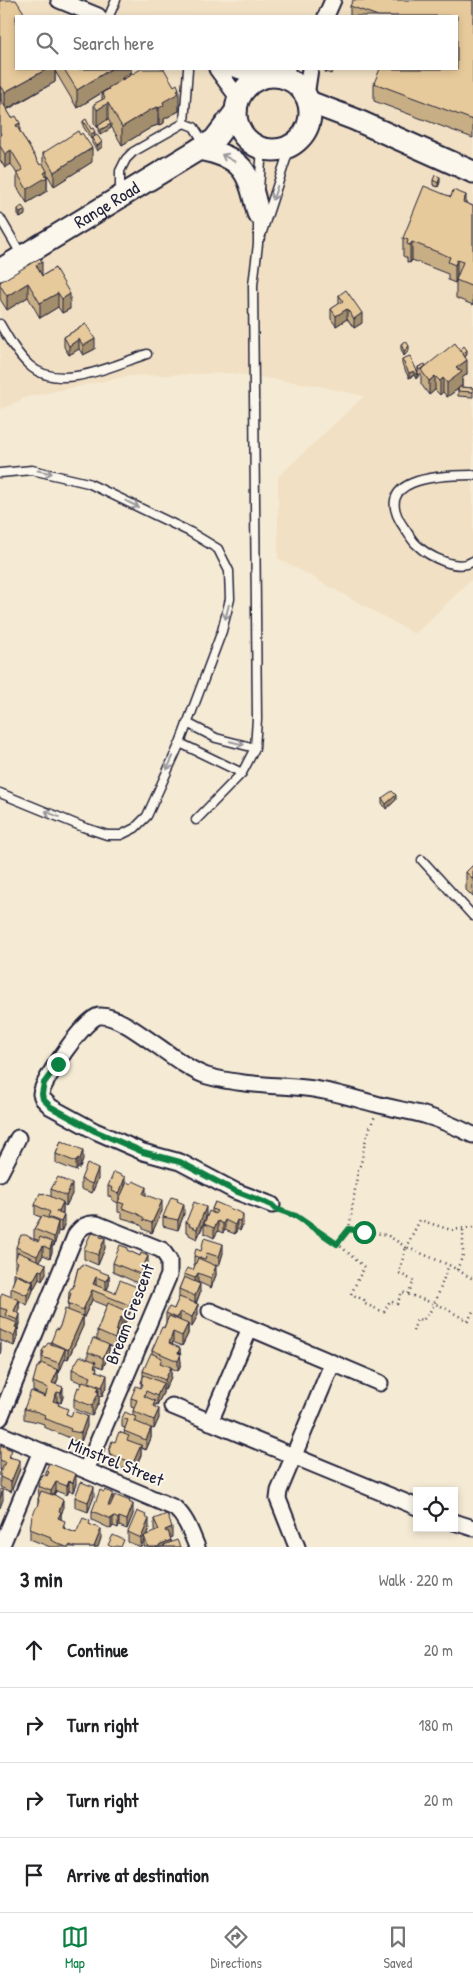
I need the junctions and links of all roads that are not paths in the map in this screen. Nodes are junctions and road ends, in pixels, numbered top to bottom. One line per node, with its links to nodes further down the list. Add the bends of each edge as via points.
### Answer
1 (59, 0): 4 (street)
2 (116, 0): 5 (lane)
3 (332, 0): 6 (street)
4 (96, 15)
5 (108, 15)
6 (326, 15)
7 (188, 70): 15 (lane)
8 (218, 70): 13 (street)
9 (242, 70): 11 (street)
10 (310, 70): 12 (street)
11 (274, 74): 12 (main road, via 293,82); 13 (main road, via 248,86)
12 (307, 99): 14 (main road); 16 (main road, via 310,115)
13 (237, 105): 17 (main road, via 240,130); 18 (main road, Range Road)
14 (354, 119): 16 (main road); 20 (main road)
15 (184, 123): 18 (lane, via 194,128); 21 (lane, via 126,159 120,171)
16 (305, 132): 19 (main road)
17 (254, 143): 18 (main road, Range Road); 19 (main road, via 271,150); 22 (lane)
18 (206, 144): 21 (main road, Range Road); 22 (main road, one-way to 18, via 250,181 242,168)
19 (290, 147): 24 (lane, one-way to 24)
20 (473, 172)
21 (120, 197): 25 (main road, Range Road)
22 (258, 213): 24 (lane)
23 (0, 218): 25 (lane)
24 (258, 244): 34 (lane, via 253,285)
25 (22, 256): 26 (main road, Range Road)
26 (0, 270)
27 (0, 324): 28 (lane, via 30,366 57,377 82,376)
28 (147, 354)
29 (0, 474): 32 (lane, one-way to 32, via 32,470 88,483 218,549 229,571 230,599 222,631)
30 (473, 475): 31 (lane, via 428,477 400,490 394,507 397,518 416,545 429,554 455,564)
31 (473, 561)
32 (187, 723): 33 (lane); 34 (lane, one-way to 34, via 216,738)
33 (180, 743): 35 (lane); 36 (lane, one-way to 36, via 147,816 135,828 121,835 107,835)
34 (255, 748): 35 (lane)
35 (242, 773): 37 (lane)
36 (0, 793)
37 (196, 820)
38 (422, 860): 39 (lane)
39 (473, 916)
40 (473, 1135): 43 (street, via 425,1115 327,1091 206,1076 189,1069 113,1019 96,1016 88,1022 44,1083 42,1094 47,1104 95,1131 143,1152 180,1162 235,1191)
41 (18, 1138): 42 (street)
42 (2, 1166)
43 (272, 1205)
44 (210, 1311): 45 (street)
45 (250, 1328): 46 (street); 50 (street)
46 (332, 1364): 47 (street); 53 (street)
47 (380, 1383)
48 (172, 1406): 50 (street)
49 (0, 1418): 54 (street, Bream Crescent, via 82,1226 97,1224 162,1250 169,1260 169,1275)
50 (210, 1422): 53 (street)
51 (0, 1434): 52 (street, Minstrel Street)
52 (41, 1451): 54 (street, Minstrel Street); 58 (street)
53 (293, 1456): 55 (street); 60 (street, via 278,1499)
54 (86, 1470): 59 (street, Minstrel Street, via 176,1508)
55 (413, 1505)
56 (458, 1523): 57 (street)
57 (473, 1528)
58 (1, 1547)
59 (197, 1547)
60 (297, 1547)

